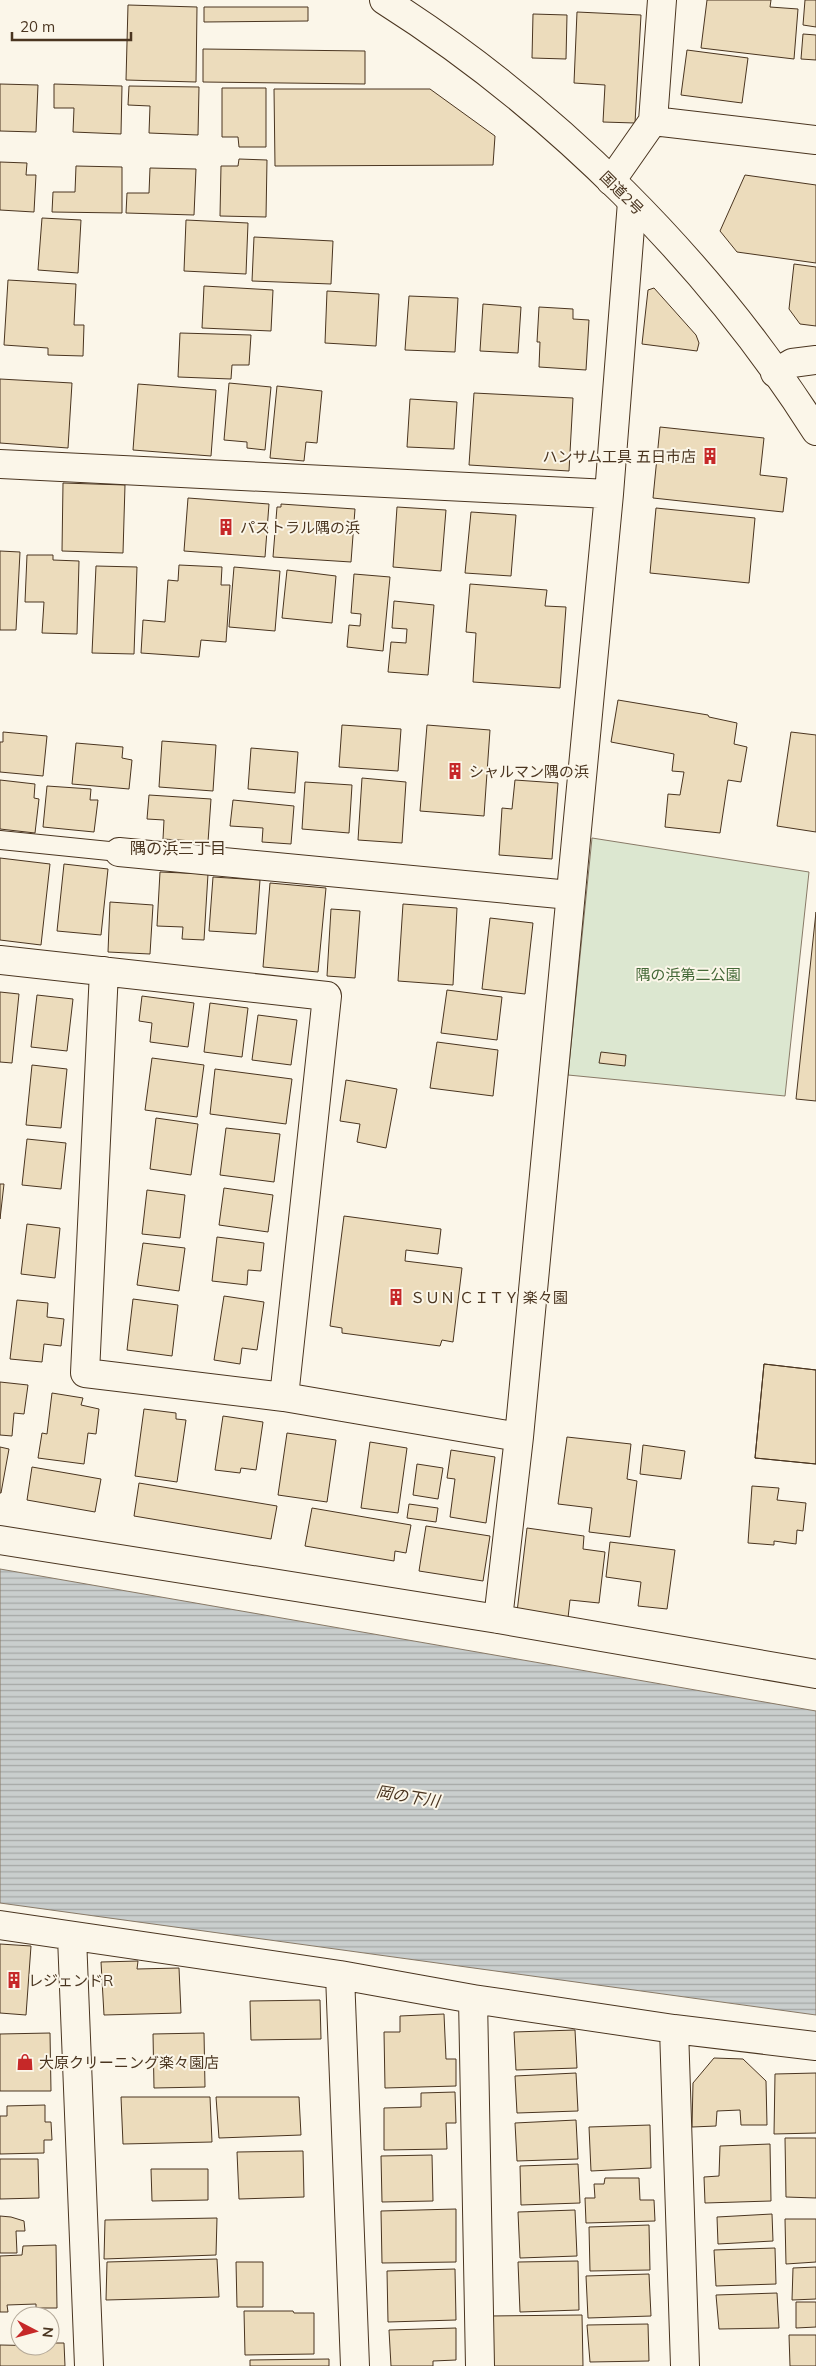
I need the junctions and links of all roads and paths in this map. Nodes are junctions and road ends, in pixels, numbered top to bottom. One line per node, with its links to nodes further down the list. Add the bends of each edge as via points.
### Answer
1 (384, 0): 5 (main road, 国道2号, via 489,75)
2 (662, 0): 3 (main road)
3 (653, 121): 4 (main road); 5 (main road)
4 (816, 140)
5 (611, 181): 6 (main road, 国道2号)
6 (632, 202): 8 (main road, 国道2号, via 690,264); 11 (main road)
7 (816, 360): 8 (main road, via 792,363)
8 (775, 373): 9 (main road, 国道2号)
9 (816, 431)
10 (0, 464): 11 (main road)
11 (610, 494): 14 (main road)
12 (0, 840): 13 (lane)
13 (119, 852): 14 (main road)
14 (570, 895): 18 (main road)
15 (0, 960): 16 (main road)
16 (104, 971): 17 (main road, via 85,1373); 17 (main road, via 327,996)
17 (284, 1398): 18 (main road)
18 (519, 1437): 20 (main road)
19 (0, 1540): 20 (main road)
20 (498, 1619): 21 (main road)
21 (816, 1674)
22 (0, 1925): 23 (main road)
23 (72, 1937): 24 (main road); 28 (main road)
24 (340, 1975): 25 (main road); 29 (main road)
25 (473, 1999): 26 (main road); 30 (main road)
26 (674, 2029): 27 (main road); 31 (main road)
27 (816, 2046)
28 (89, 2366)
29 (355, 2366)
30 (480, 2366)
31 (685, 2366)

